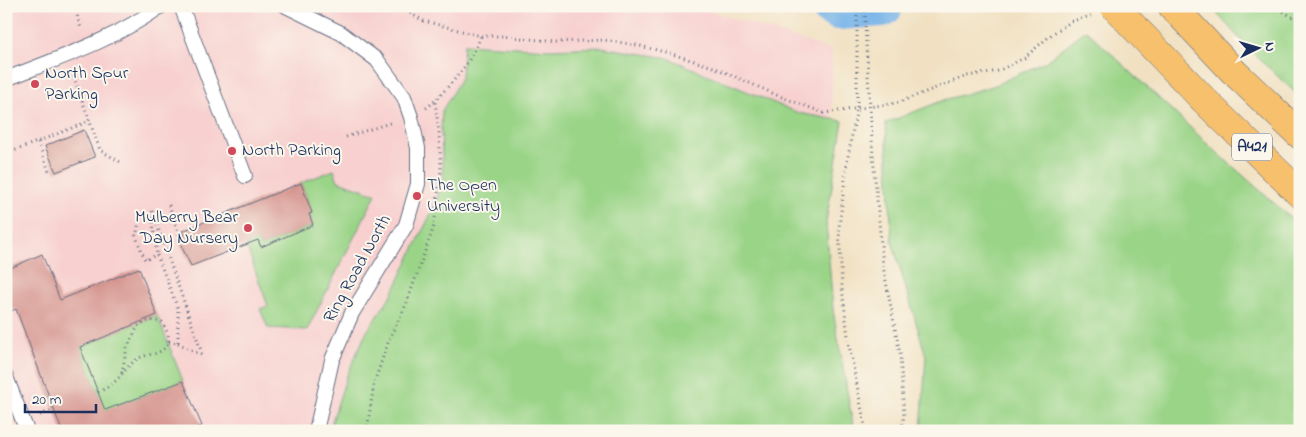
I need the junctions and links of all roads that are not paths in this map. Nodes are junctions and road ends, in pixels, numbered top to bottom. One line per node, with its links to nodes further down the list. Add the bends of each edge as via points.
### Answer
1 (161, 6): 6 (lane, via 101,42)
2 (181, 6): 8 (lane)
3 (286, 6): 12 (lane, Ring Road North, via 341,33 377,60 404,97 418,148 418,184 406,225 352,313 332,360)
4 (1172, 6): 7 (highway, A421)
5 (1106, 10): 9 (highway, A421, bridge)
6 (6, 78)
7 (1300, 135)
8 (245, 176)
9 (1300, 194)
10 (6, 377): 11 (lane)
11 (27, 431)
12 (316, 431)

